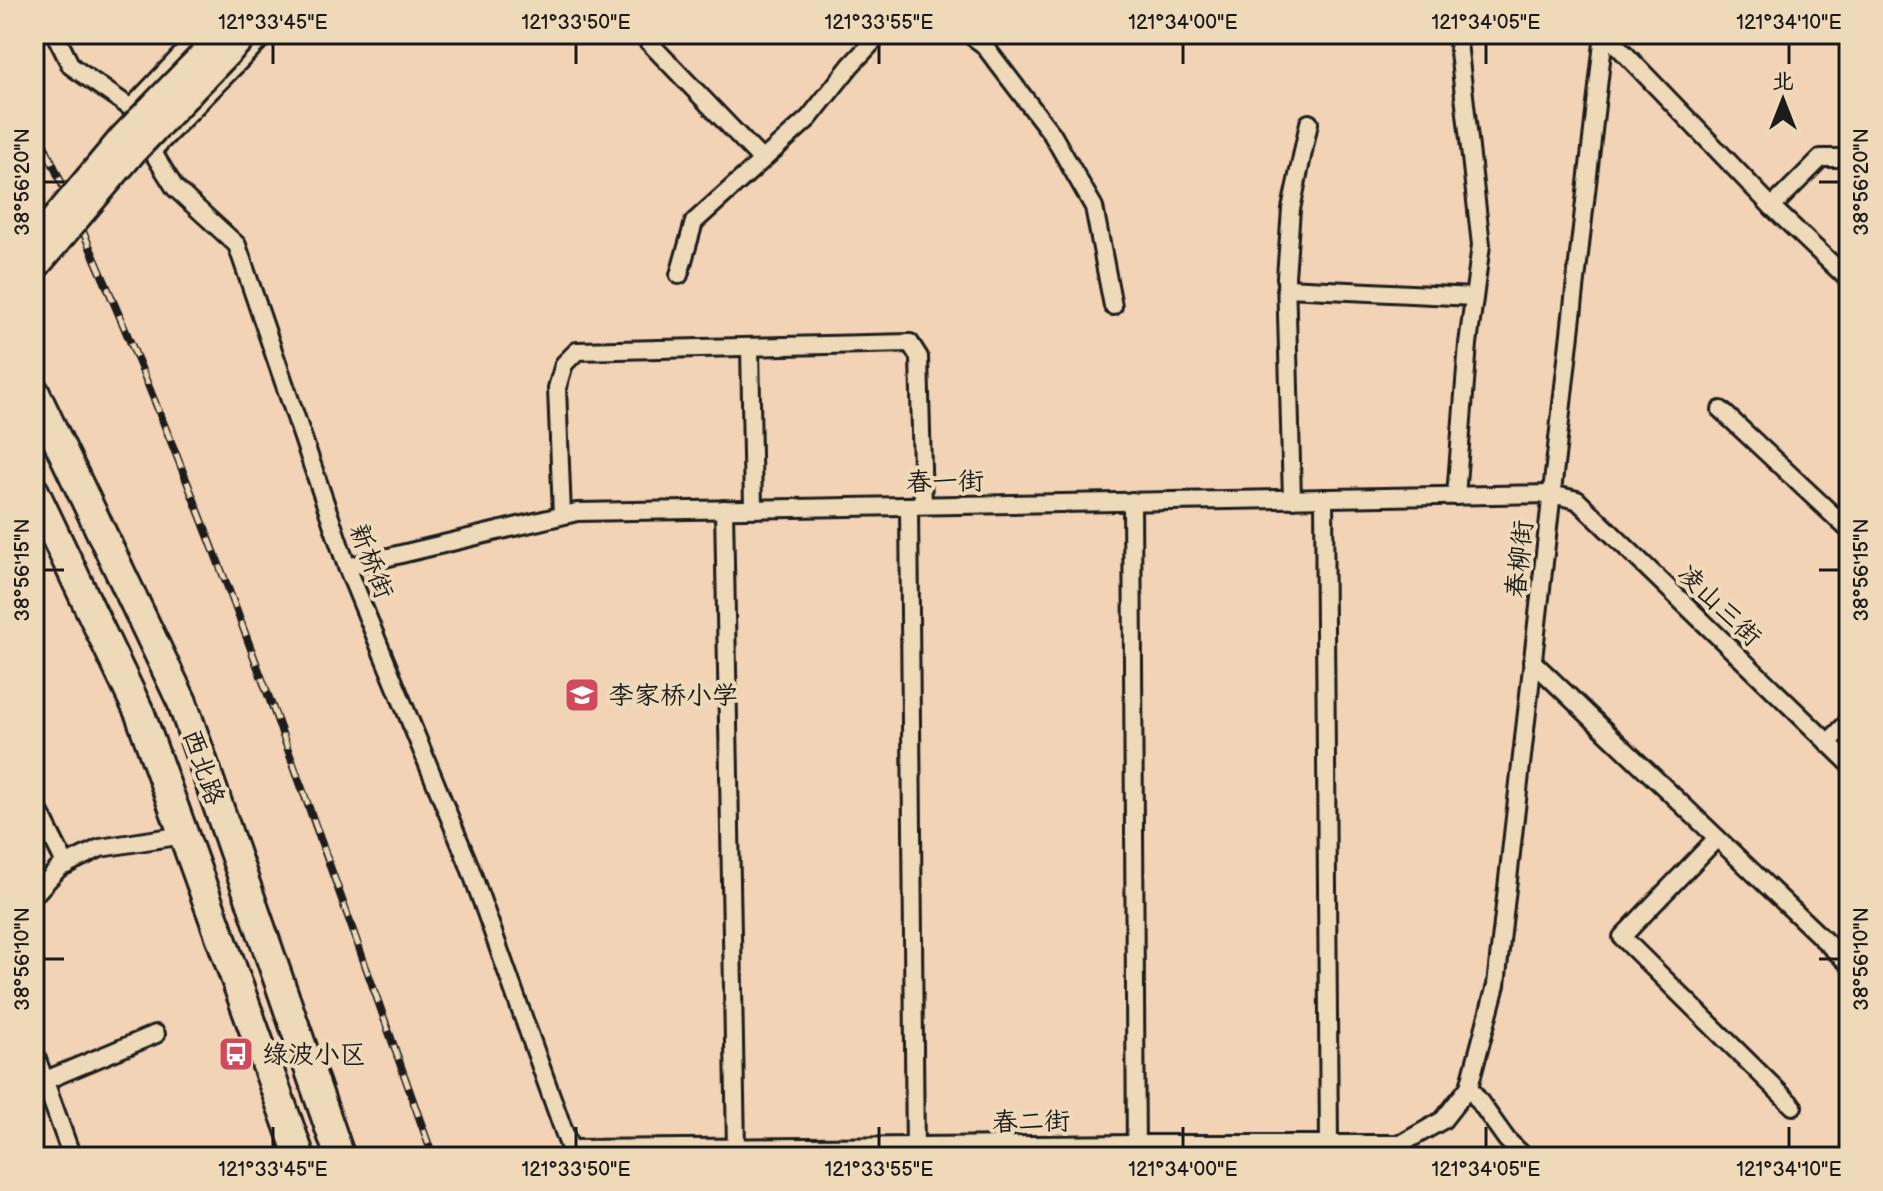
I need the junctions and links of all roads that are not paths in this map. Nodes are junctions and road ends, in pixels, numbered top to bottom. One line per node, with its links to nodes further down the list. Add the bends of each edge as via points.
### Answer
1 (55, 34): 11 (street, 新桥街, via 71,66)
2 (201, 34): 11 (street)
3 (221, 34): 17 (main road, bridge, via 121,137)
4 (248, 34): 18 (main road, bridge, via 135,152)
5 (266, 34): 13 (street)
6 (641, 34): 15 (street)
7 (880, 34): 15 (street, via 809,118)
8 (969, 34): 23 (street, via 983,44 1052,134 1094,207)
9 (1457, 34): 22 (street, via 1481,245)
10 (1605, 34): 16 (street); 28 (street, 春柳街)
11 (131, 108): 13 (street, 新桥街)
12 (1309, 123): 21 (street, via 1291,209)
13 (152, 151): 38 (street, 新桥街, via 175,188 237,245)
14 (1849, 158): 16 (street, via 1821,158)
15 (762, 160): 19 (street, via 694,222)
16 (1772, 207): 20 (street)
17 (34, 241)
18 (34, 271)
19 (679, 275)
20 (1849, 280)
21 (1286, 288): 22 (street); 31 (street)
22 (1474, 297): 29 (street)
23 (1113, 306)
24 (750, 347): 33 (street, via 910,343 919,357); 34 (street); 36 (street, via 577,351 564,364 557,388)
25 (34, 391): 61 (highway, 西北路, via 182,702)
26 (1721, 410): 37 (street)
27 (34, 491): 44 (highway, 西北路, via 140,714)
28 (1551, 494): 29 (street, 春一街); 39 (street, 春柳街); 41 (street, 凌山三街, via 1577,500)
29 (1456, 496): 30 (street, 春一街)
30 (1324, 498): 31 (street, 春一街); 54 (street)
31 (1292, 499): 32 (street, 春一街)
32 (1132, 501): 33 (street, 春一街); 56 (street)
33 (916, 506): 34 (street, 春一街); 57 (street)
34 (753, 508): 35 (street, 春一街)
35 (724, 509): 36 (street, 春一街); 55 (street)
36 (562, 515): 38 (street, 春一街)
37 (1849, 530)
38 (347, 567): 58 (street, 新桥街, via 469,865)
39 (1532, 661): 45 (street); 52 (street, 春柳街, via 1496,985)
40 (1849, 721): 41 (street)
41 (1828, 743): 42 (street, 凌山三街)
42 (1849, 763)
43 (34, 801): 46 (street)
44 (184, 835): 46 (street, via 100,848); 60 (highway, 西北路)
45 (1717, 838): 48 (street); 53 (street, via 1622,937)
46 (66, 865): 47 (street)
47 (34, 895)
48 (1849, 964)
49 (156, 1034): 51 (street)
50 (34, 1051): 51 (street)
51 (39, 1083): 59 (street)
52 (1469, 1087): 54 (street, 春二街, via 1443,1120 1401,1144); 62 (street)
53 (1793, 1106)
54 (1329, 1144): 56 (street, 春二街)
55 (736, 1148): 57 (street, 春二街); 58 (street, 春二街)
56 (1136, 1150): 57 (street, 春二街)
57 (915, 1151)
58 (572, 1153)
59 (72, 1157)
60 (300, 1157)
61 (340, 1157)
62 (1525, 1157)

